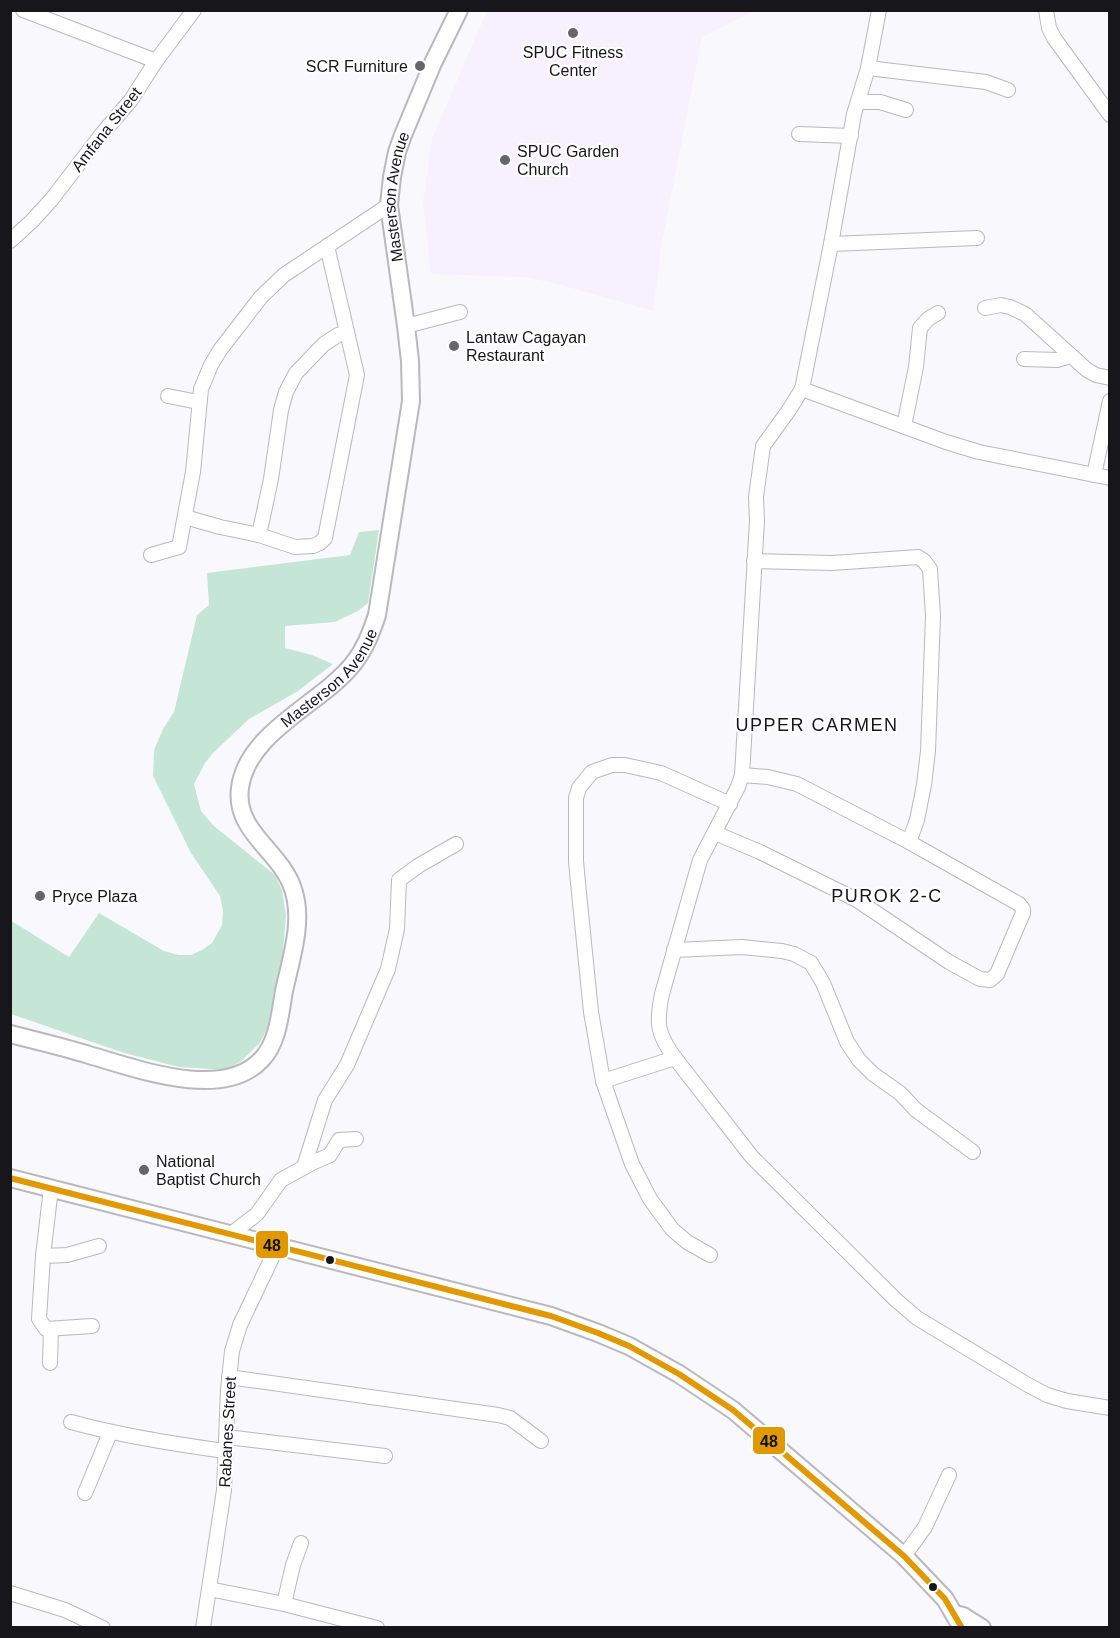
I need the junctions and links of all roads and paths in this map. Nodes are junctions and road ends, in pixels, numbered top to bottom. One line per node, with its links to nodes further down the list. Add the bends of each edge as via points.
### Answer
1 (23, 10): 6 (street)
2 (194, 10): 7 (street, Amfana Street)
3 (459, 10): 16 (main road, Masterson Avenue, via 403,135)
4 (879, 10): 8 (street)
5 (1046, 10): 10 (street, via 1054,38)
6 (55, 16): 7 (street)
7 (156, 61): 18 (street, Amfana Street, via 131,100 52,199)
8 (868, 68): 9 (street, via 986,82); 11 (street)
9 (1008, 90)
10 (1104, 101): 13 (street)
11 (858, 102): 12 (street, via 880,102); 15 (street)
12 (906, 110)
13 (1110, 116)
14 (799, 134): 15 (street)
15 (851, 135): 19 (street)
16 (389, 205): 20 (street); 24 (main road, Masterson Avenue)
17 (977, 238): 19 (street)
18 (10, 241)
19 (831, 244): 29 (street)
20 (327, 246): 25 (street); 32 (street, via 284,275 239,324 211,365)
21 (985, 308): 26 (street, via 1001,305 1025,314)
22 (460, 312): 24 (street)
23 (938, 313): 33 (street, via 920,328)
24 (406, 326): 46 (main road, Masterson Avenue, via 411,401 371,633 353,665 278,728 252,756 239,790 242,817 287,874 298,906 279,1019 269,1051 261,1061 235,1075 192,1080 150,1073)
25 (347, 332): 37 (street, via 324,344 291,382 281,410 276,479); 37 (street, via 357,375 325,538 313,546 295,547)
26 (1070, 356): 27 (street, via 1057,360); 28 (street, via 1096,375)
27 (1024, 359)
28 (1110, 378)
29 (802, 389): 33 (street); 39 (street, via 763,446)
30 (168, 396): 32 (street)
31 (1110, 401): 34 (street)
32 (198, 402): 36 (street)
33 (904, 426): 34 (street, via 980,452)
34 (1094, 475): 35 (street)
35 (1110, 478)
36 (185, 517): 37 (street); 38 (street, via 179,547)
37 (259, 535)
38 (151, 555)
39 (754, 561): 40 (street); 43 (street, via 832,563 918,557 930,569 933,616 928,752 917,820)
40 (742, 775): 41 (street); 43 (street, via 797,784)
41 (730, 804): 42 (street); 48 (street, via 661,773 625,765 592,772 579,788 576,861 591,1012)
42 (715, 833): 43 (street, via 857,900 949,962 980,979 990,980 997,974 1023,913 1022,906); 45 (street, via 700,860)
43 (909, 842)
44 (456, 844): 51 (street, via 399,880 398,929 388,969 347,1065 325,1100)
45 (674, 950): 47 (street, via 658,1020 664,1044); 50 (street, via 742,947 782,951 811,963 859,1060 916,1110)
46 (10, 1034)
47 (675, 1058): 48 (street); 63 (street, via 752,1157 917,1318 1047,1395)
48 (603, 1080): 57 (street, via 632,1164 650,1199 672,1230)
49 (356, 1139): 51 (street, via 339,1140 330,1155)
50 (973, 1152)
51 (304, 1167): 54 (street, via 281,1180 256,1214)
52 (10, 1178): 53 (main road)
53 (51, 1188): 54 (main road); 58 (street)
54 (231, 1234): 55 (main road)
55 (278, 1245): 62 (street, Rabanes Street, via 240,1326); 72 (main road, via 551,1316 629,1347 688,1379 733,1410)
56 (99, 1246): 58 (street, via 67,1255)
57 (710, 1255)
58 (43, 1256): 60 (street, via 39,1319 46,1329)
59 (92, 1326): 60 (street)
60 (51, 1329): 61 (street)
61 (51, 1363)
62 (229, 1377): 66 (street, via 498,1415 510,1418); 67 (street, Rabanes Street)
63 (1110, 1408)
64 (71, 1422): 65 (street)
65 (110, 1433): 67 (street, via 173,1444); 70 (street)
66 (541, 1441)
67 (226, 1444): 68 (street); 73 (street, Rabanes Street, via 224,1490)
68 (385, 1456)
69 (949, 1475): 72 (street, via 926,1527)
70 (85, 1493)
71 (301, 1543): 75 (street)
72 (904, 1556): 76 (main road, via 935,1587)
73 (210, 1589): 75 (street); 78 (street, Rabanes Street)
74 (10, 1593): 77 (street, via 65,1610)
75 (284, 1604): 79 (street)
76 (958, 1621): 80 (main road, via 963,1616)
77 (103, 1628)
78 (203, 1628)
79 (377, 1628)
80 (982, 1628)

